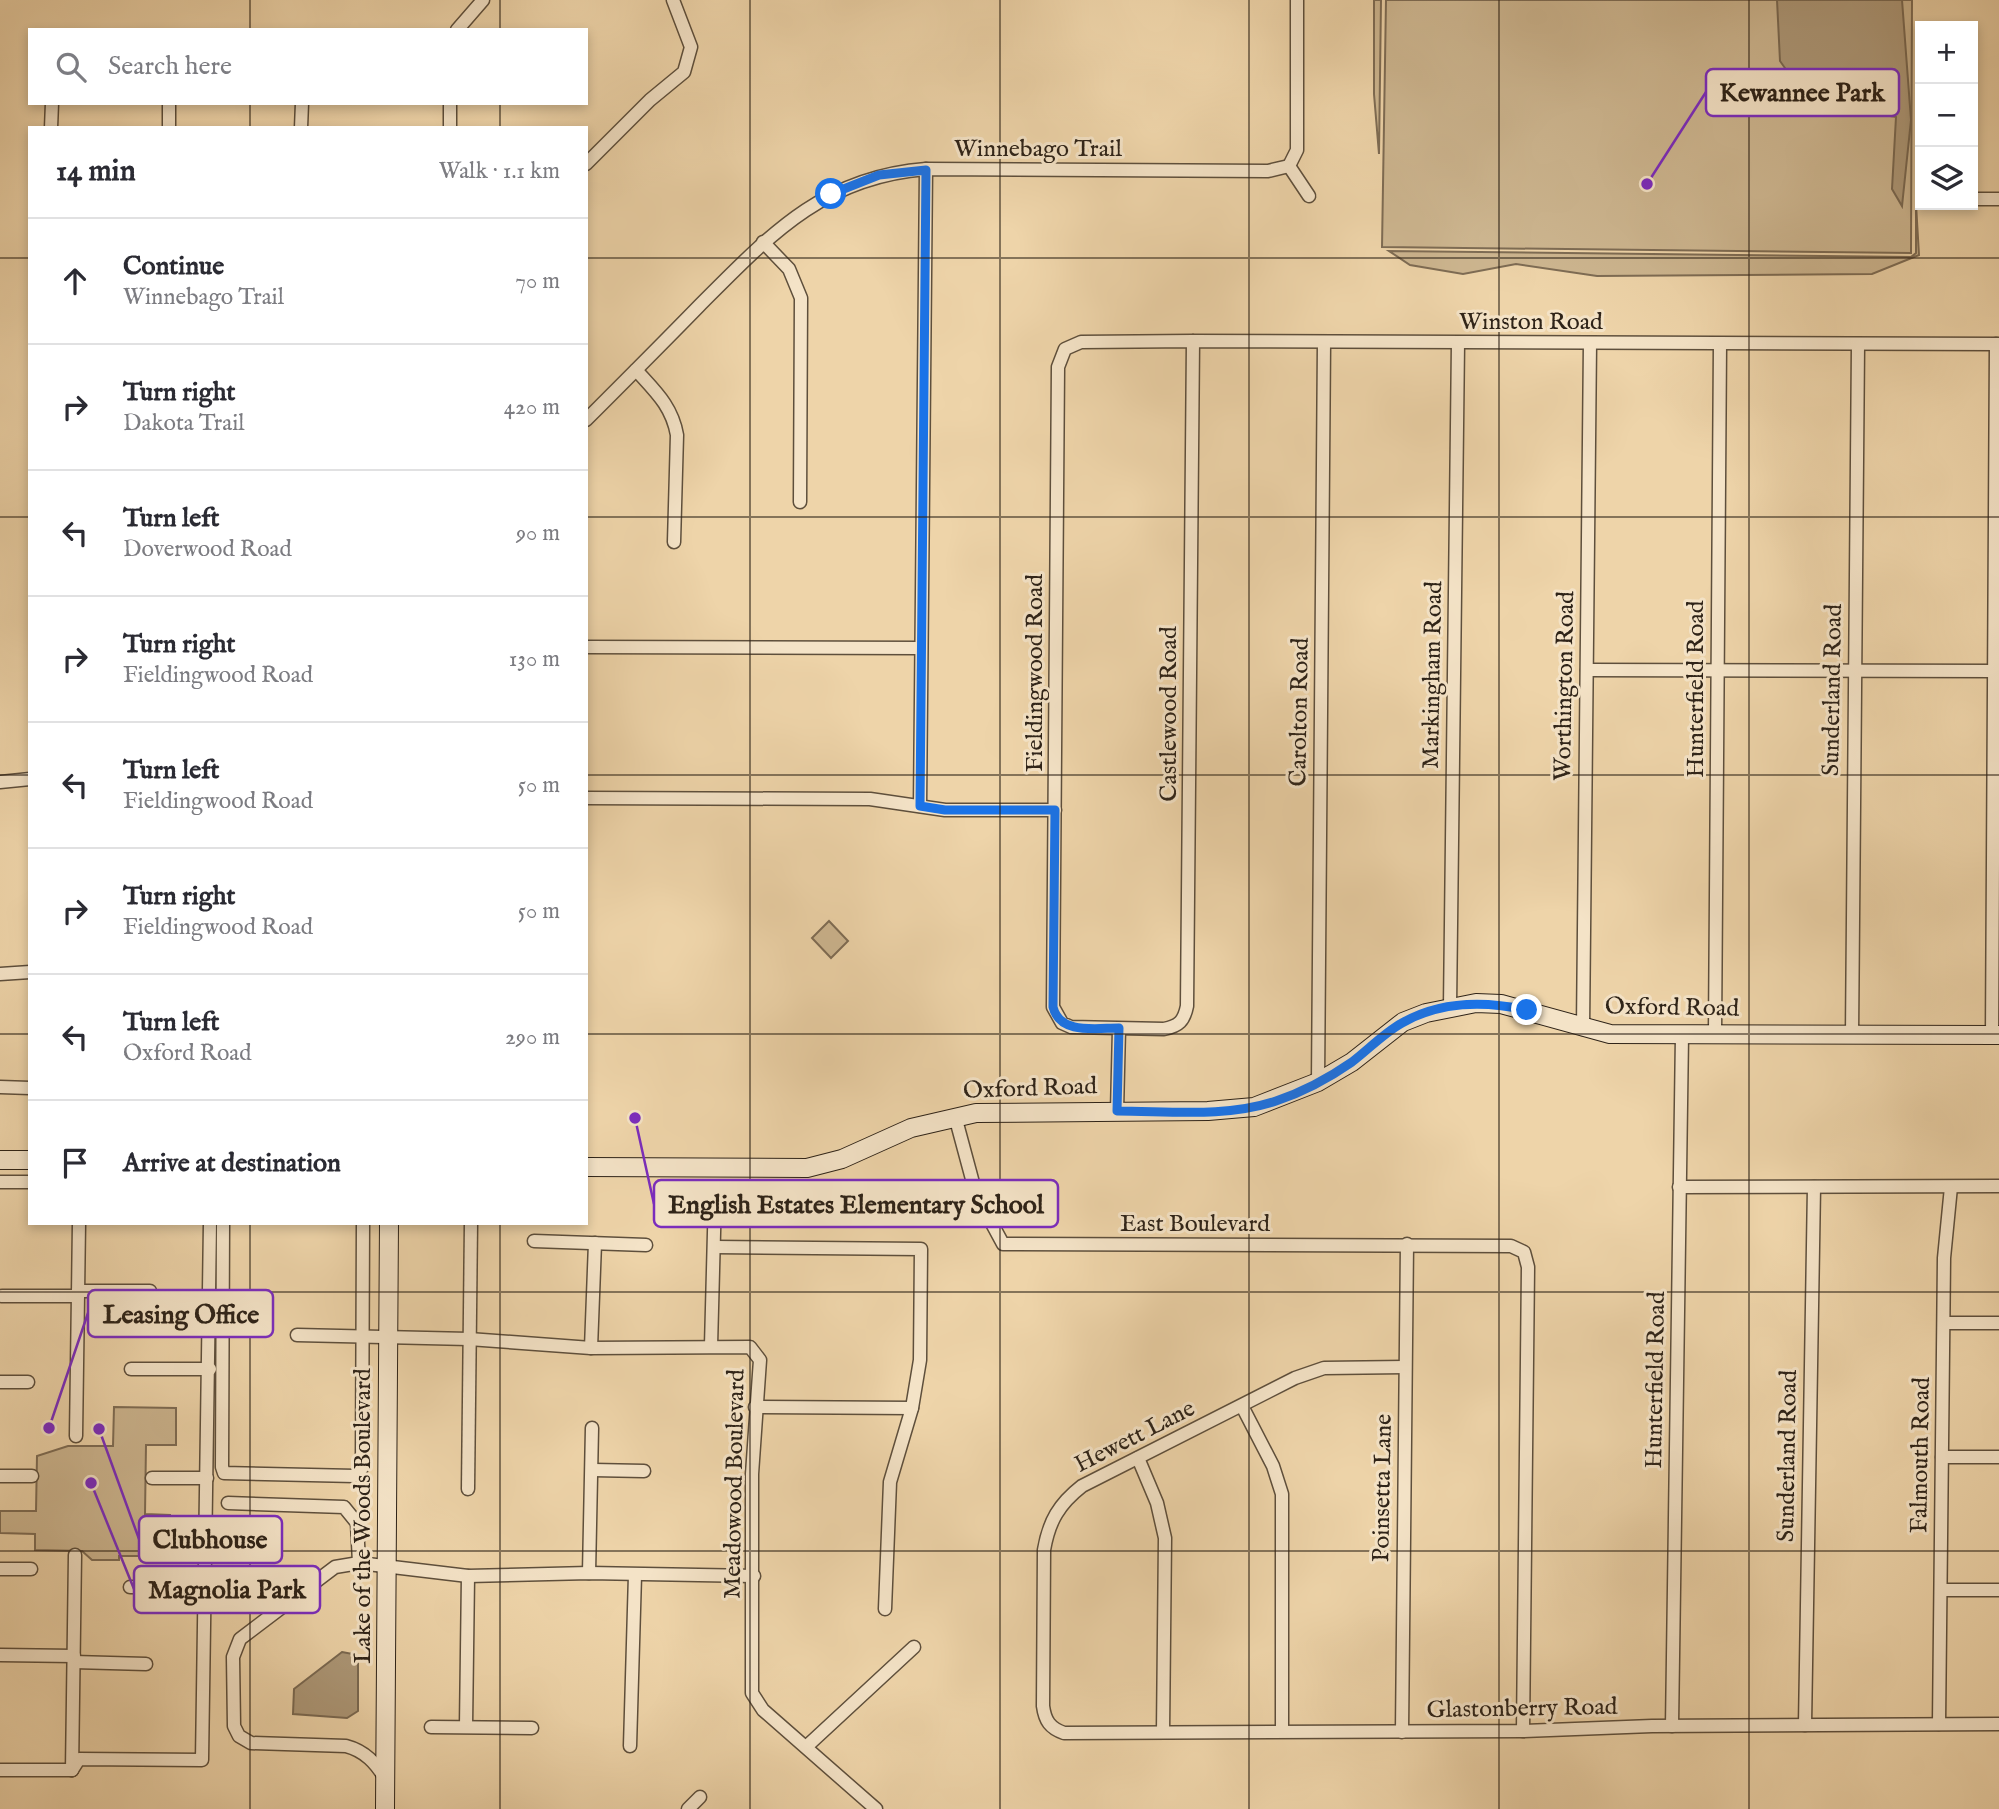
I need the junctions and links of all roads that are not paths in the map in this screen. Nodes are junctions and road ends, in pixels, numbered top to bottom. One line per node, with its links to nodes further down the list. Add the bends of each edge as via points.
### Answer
1 (483, 0): 4 (street)
2 (673, 0): 13 (street, via 691,47 684,72)
3 (1297, 0): 14 (street, via 1297,150)
4 (459, 28)
5 (52, 105): 9 (street)
6 (169, 105): 10 (street)
7 (302, 105): 11 (street)
8 (450, 105): 12 (street)
9 (51, 126)
10 (169, 126)
11 (301, 126)
12 (450, 126)
13 (588, 162)
14 (1289, 166): 15 (street, Winnebago Trail, via 1268,171); 16 (street)
15 (926, 170): 19 (street, Winnebago Trail, via 879,175 831,194); 33 (street)
16 (1309, 196)
17 (1978, 199): 18 (street)
18 (1999, 199)
19 (762, 243): 28 (street, Winnebago Trail); 30 (street, via 789,269 801,298)
20 (1193, 341): 21 (street, Winston Road); 27 (street, Winston Road, via 1081,342); 46 (street, Castlewood Road, via 1187,1006 1185,1018 1176,1026)
21 (1324, 342): 22 (street, Winston Road); 52 (street, Carolton Road)
22 (1458, 343): 23 (street, Winston Road); 45 (street, Markingham Road)
23 (1590, 343): 24 (street, Winston Road); 34 (street, Worthington Road)
24 (1720, 344): 26 (street, Winston Road); 35 (street, Hunterfield Road)
25 (1997, 344): 26 (street, Winston Road); 37 (street)
26 (1858, 345): 36 (street, Sunderland Road)
27 (1065, 349): 42 (street, Fieldingwood Road, via 1058,367)
28 (636, 370): 29 (street, Winnebago Trail); 31 (street, via 668,404 674,419)
29 (588, 419)
30 (800, 502)
31 (674, 542)
32 (588, 647): 33 (street)
33 (921, 648): 41 (street)
34 (1587, 670): 35 (street); 47 (street, Worthington Road)
35 (1717, 670): 36 (street); 48 (street, Hunterfield Road)
36 (1854, 671): 37 (street); 50 (street, Sunderland Road)
37 (1996, 671): 51 (street)
38 (28, 779): 39 (street)
39 (0, 782)
40 (588, 798): 41 (street, via 870,799)
41 (920, 806): 42 (street)
42 (1055, 810): 46 (street, Fieldingwood Road, via 1055,1014 1071,1027)
43 (28, 972): 44 (street)
44 (0, 974)
45 (1450, 1007): 47 (street, Oxford Road, via 1501,1004); 52 (street, Oxford Road, via 1403,1022)
46 (1119, 1028): 55 (street)
47 (1583, 1029): 49 (street, Oxford Road)
48 (1715, 1034): 49 (street, Oxford Road); 50 (street, Oxford Road)
49 (1682, 1035): 63 (street, Hunterfield Road)
50 (1852, 1035): 51 (street, Oxford Road)
51 (1995, 1035)
52 (1318, 1082): 55 (street, Oxford Road, via 1254,1107)
53 (0, 1087): 54 (street)
54 (28, 1088)
55 (1117, 1111): 56 (street, Oxford Road)
56 (956, 1116): 59 (street, Oxford Road, via 807,1168); 75 (street, East Boulevard, via 976,1194 1003,1244)
57 (0, 1160): 58 (street)
58 (28, 1160)
59 (588, 1167)
60 (0, 1182): 61 (street)
61 (28, 1182)
62 (1999, 1186): 64 (street)
63 (1679, 1187): 65 (street); 133 (street, Hunterfield Road)
64 (1951, 1187): 65 (street); 82 (street, Falmouth Road)
65 (1814, 1188): 131 (street, Sunderland Road)
66 (715, 1195): 77 (street)
67 (79, 1225): 79 (street)
68 (210, 1225): 91 (street)
69 (223, 1225): 84 (street, via 224,1473 360,1473)
70 (363, 1225): 84 (street)
71 (389, 1225): 85 (street, Lake of the Woods Boulevard)
72 (471, 1225): 86 (street)
73 (534, 1241): 74 (street)
74 (595, 1243): 76 (street); 88 (street)
75 (1407, 1244): 89 (street, Poinsetta Lane); 138 (street, East Boulevard, via 1511,1245 1524,1252 1528,1267)
76 (646, 1245)
77 (715, 1247): 87 (street); 96 (street, via 921,1249 920,1360)
78 (150, 1291): 79 (street)
79 (78, 1294): 80 (street); 98 (street)
80 (2, 1296)
81 (1999, 1323): 82 (street)
82 (1944, 1324): 99 (street, Falmouth Road)
83 (297, 1335): 84 (street, Meadowood Boulevard)
84 (363, 1336): 85 (street, Meadowood Boulevard)
85 (388, 1338): 86 (street, Meadowood Boulevard); 112 (street, Lake of the Woods Boulevard)
86 (469, 1339): 88 (street, Meadowood Boulevard); 108 (street)
87 (711, 1346): 88 (street, Meadowood Boulevard); 95 (street, Meadowood Boulevard, via 750,1347 760,1360)
88 (591, 1348)
89 (1405, 1367): 94 (street, Hewett Lane, via 1314,1371); 137 (street, Poinsetta Lane)
90 (131, 1369): 91 (street)
91 (209, 1369): 107 (street)
92 (0, 1382): 93 (street)
93 (28, 1382)
94 (1242, 1406): 101 (street, Hewett Lane); 136 (street, via 1282,1494)
95 (755, 1407): 96 (street); 118 (street, Meadowood Boulevard)
96 (912, 1408): 123 (street, via 890,1482)
97 (592, 1428): 102 (street)
98 (76, 1436)
99 (1942, 1457): 100 (street); 121 (street, Falmouth Road)
100 (1999, 1457)
101 (1138, 1458): 128 (street, Hewett Lane, via 1066,1498 1047,1530 1043,1706); 139 (street, via 1157,1503 1165,1538)
102 (593, 1470): 103 (street); 115 (street)
103 (644, 1471)
104 (0, 1476): 105 (street)
105 (32, 1476)
106 (152, 1478): 107 (street)
107 (207, 1478): 120 (street)
108 (468, 1489)
109 (228, 1503): 111 (street, via 345,1507 357,1523)
110 (75, 1555): 126 (street)
111 (359, 1563): 112 (street); 144 (street, via 335,1567 240,1639 233,1657 234,1726 239,1736 251,1743 350,1747 368,1756)
112 (387, 1565): 117 (street); 144 (street, Lake of the Woods Boulevard)
113 (0, 1569): 114 (street)
114 (31, 1569)
115 (589, 1573): 116 (street); 117 (street)
116 (635, 1574): 118 (street); 140 (street)
117 (468, 1576): 132 (street)
118 (754, 1576): 141 (street, Meadowood Boulevard, via 752,1693 763,1710)
119 (130, 1587): 120 (street)
120 (206, 1588): 143 (street, via 202,1760 79,1759)
121 (1941, 1590): 122 (street); 129 (street, Falmouth Road)
122 (1999, 1590)
123 (885, 1609)
124 (914, 1647): 141 (street)
125 (0, 1655): 126 (street)
126 (74, 1659): 127 (street); 143 (street)
127 (146, 1664)
128 (1049, 1724): 139 (street, Glastonberry Road, via 1064,1732)
129 (1938, 1724): 130 (street, Glastonberry Road); 131 (street, Glastonberry Road)
130 (1999, 1724)
131 (1805, 1725): 133 (street, Glastonberry Road)
132 (466, 1726): 134 (street); 135 (street)
133 (1672, 1726): 138 (street, Glastonberry Road)
134 (431, 1727)
135 (532, 1728)
136 (1282, 1731): 137 (street, Glastonberry Road); 139 (street, Glastonberry Road)
137 (1402, 1731): 138 (street, Glastonberry Road)
138 (1523, 1731)
139 (1163, 1732)
140 (630, 1746)
141 (806, 1747): 146 (street, Meadowood Boulevard)
142 (0, 1770): 143 (street)
143 (72, 1770)
144 (386, 1780): 147 (street, Lake of the Woods Boulevard)
145 (700, 1797): 148 (street)
146 (867, 1806)
147 (386, 1809)
148 (688, 1809)

